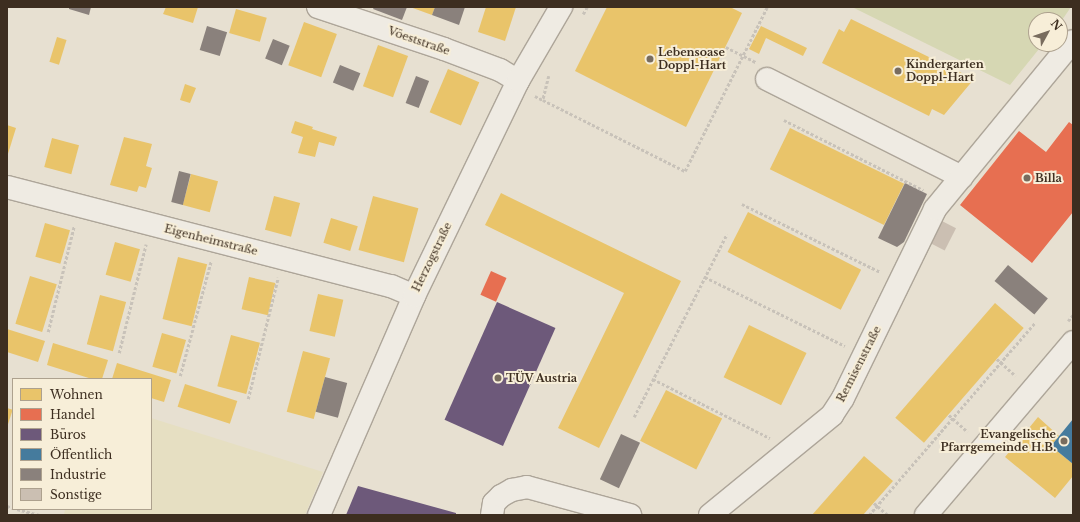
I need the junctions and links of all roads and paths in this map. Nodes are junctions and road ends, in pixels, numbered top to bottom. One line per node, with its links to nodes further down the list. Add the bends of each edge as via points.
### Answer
1 (318, 7): 9 (street, Vöeststraße, via 458,54 500,70)
2 (561, 7): 9 (street, Herzogstraße)
3 (587, 7): 5 (path)
4 (767, 7): 7 (path, via 685,171 543,100)
5 (579, 21)
6 (1073, 41): 11 (street, Remisenstraße)
7 (552, 70)
8 (767, 79): 11 (street)
9 (518, 80): 22 (street, Herzogstraße)
10 (784, 120): 13 (path)
11 (962, 176): 46 (street, Remisenstraße, via 935,210 843,398 832,415)
12 (7, 187): 15 (street, Eigenheimstraße)
13 (926, 191)
14 (742, 204): 20 (path)
15 (79, 206): 16 (street, Eigenheimstraße); 24 (path)
16 (151, 224): 18 (street, Eigenheimstraße); 27 (path)
17 (727, 234): 21 (path)
18 (216, 241): 19 (street, Eigenheimstraße); 30 (path)
19 (283, 258): 22 (street, Eigenheimstraße, via 391,286); 33 (path)
20 (882, 274)
21 (705, 277): 26 (path); 31 (path)
22 (414, 296): 43 (street, Herzogstraße)
23 (1035, 323): 29 (path)
24 (48, 332)
25 (1073, 342): 49 (street)
26 (846, 346)
27 (119, 353)
28 (997, 359): 29 (path)
29 (1000, 362): 32 (path); 36 (path)
30 (180, 376)
31 (653, 379): 35 (path); 38 (path)
32 (1019, 379)
33 (248, 399)
34 (949, 415): 36 (path)
35 (634, 417)
36 (952, 418): 37 (path); 40 (path)
37 (972, 435)
38 (771, 438)
39 (874, 503): 40 (path)
40 (877, 505): 47 (path); 48 (path)
41 (21, 510): 42 (path)
42 (40, 515)
43 (319, 515)
44 (492, 515): 45 (street, via 494,504 501,496 512,490 527,487)
45 (630, 515)
46 (710, 515)
47 (869, 515)
48 (888, 515)
49 (926, 515)

